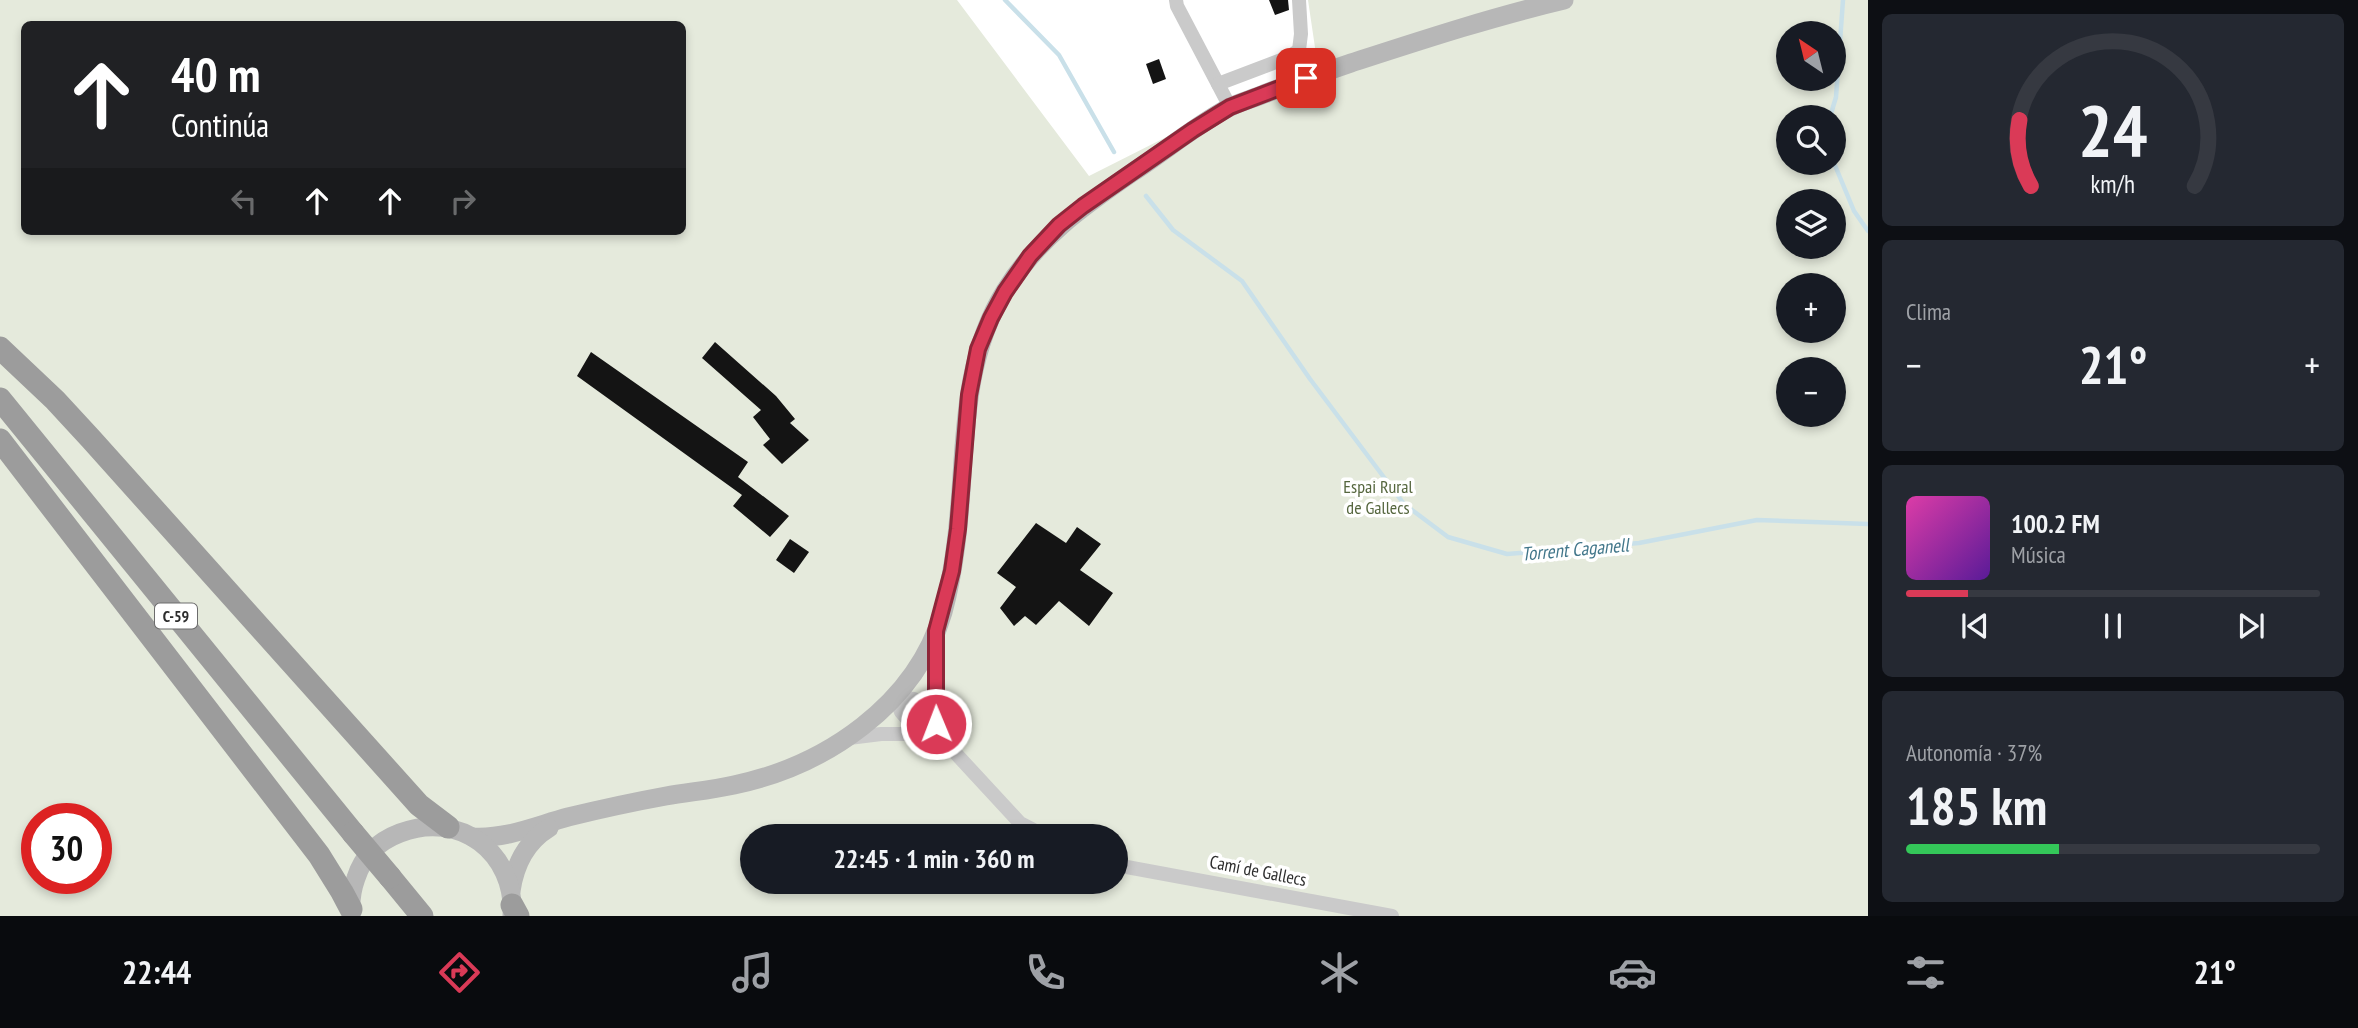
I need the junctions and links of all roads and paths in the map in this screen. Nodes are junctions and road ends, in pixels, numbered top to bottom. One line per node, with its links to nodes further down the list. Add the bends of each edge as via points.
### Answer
1 (1176, 0): 4 (street)
2 (1299, 0): 4 (street, via 1299,50)
3 (1564, 0): 5 (main road, via 1471,23)
4 (1218, 84): 5 (street)
5 (1230, 107): 9 (main road, via 1059,225 1005,292 978,349 971,383 955,550)
6 (0, 348): 17 (highway, via 91,439 419,805)
7 (0, 399): 22 (highway, C-59, bridge)
8 (0, 440): 21 (highway, via 319,855)
9 (936, 631): 10 (main road); 11 (street)
10 (895, 697): 11 (street, via 914,699); 12 (street); 13 (main road)
11 (936, 724): 14 (street)
12 (920, 734): 13 (street); 14 (street)
13 (848, 738): 15 (main road, via 758,779)
14 (947, 744): 16 (street)
15 (568, 817): 18 (main road, via 500,837); 20 (main road, via 530,842 516,868)
16 (1022, 824)
17 (448, 827): 18 (main road); 21 (main road, via 410,830 375,847 359,866)
18 (472, 837): 20 (main road, via 506,875)
19 (1128, 866): 23 (street, Camí de Gallecs)
20 (513, 907)
21 (351, 913)
22 (422, 916)
23 (1392, 916)

